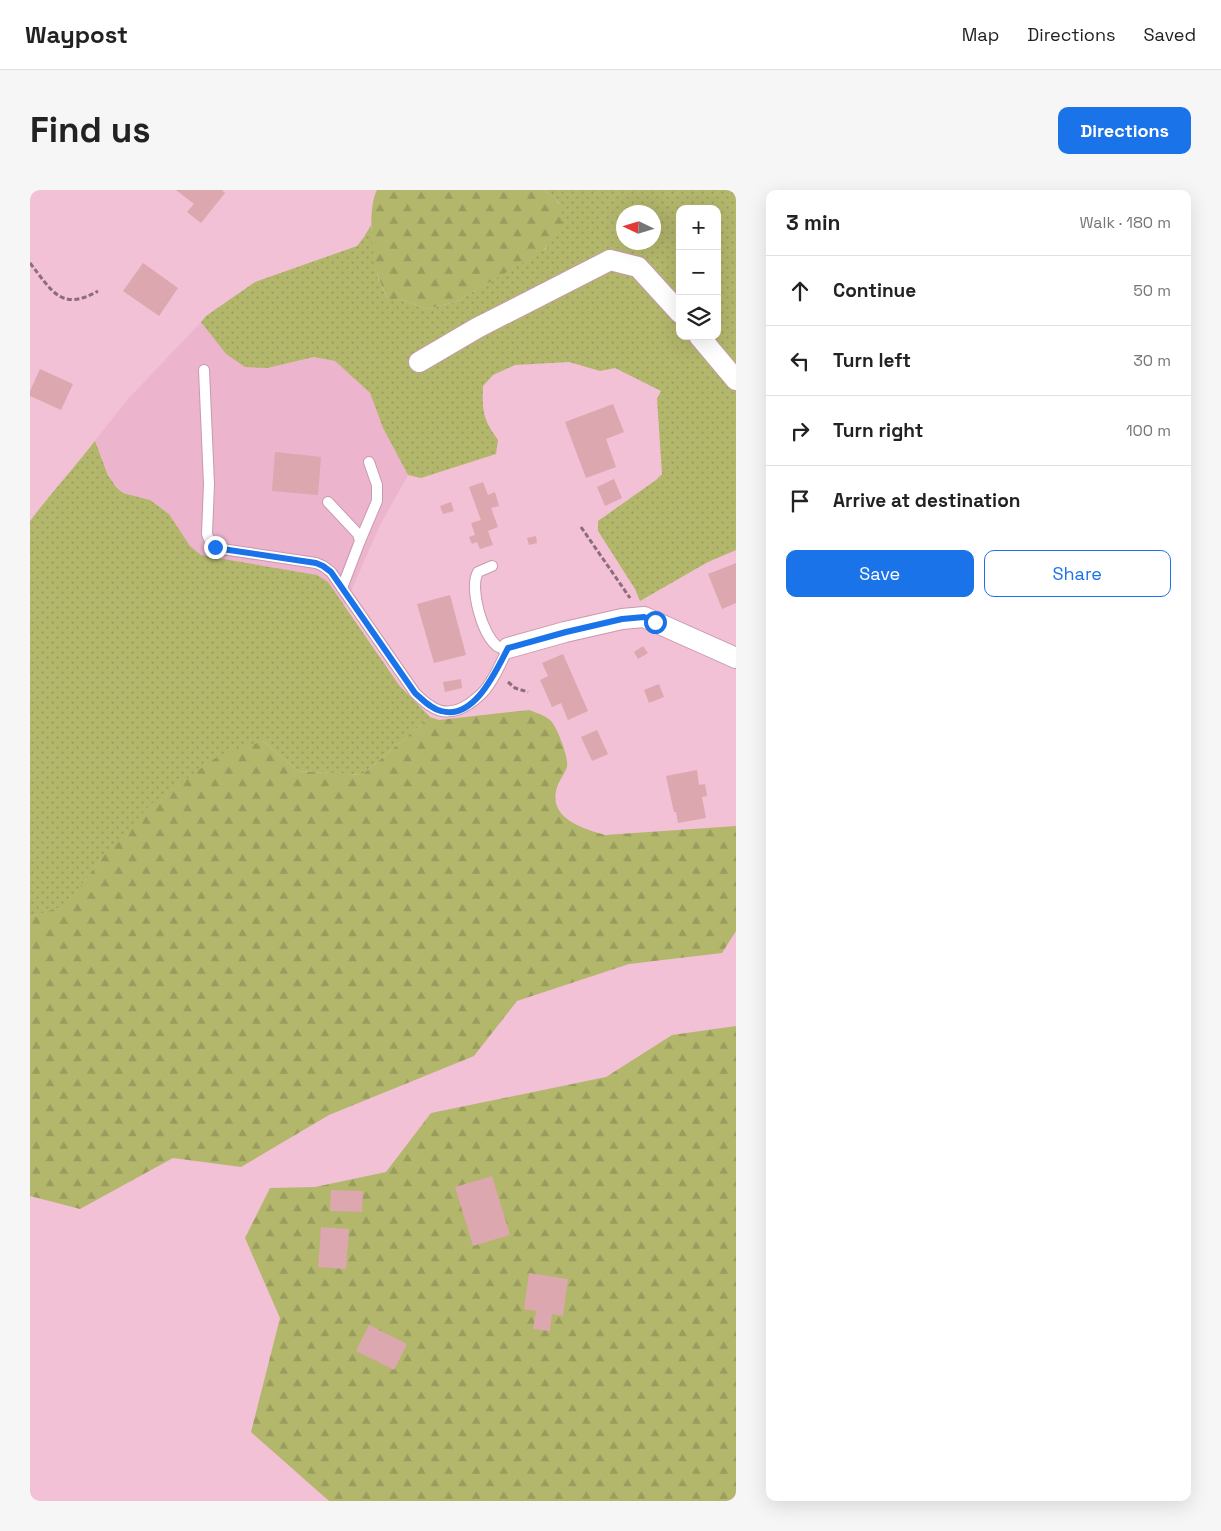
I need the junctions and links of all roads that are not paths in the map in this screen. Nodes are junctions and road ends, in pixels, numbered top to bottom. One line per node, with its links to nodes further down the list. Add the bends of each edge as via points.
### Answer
1 (676, 309): 3 (street, via 638,267 610,260 477,328)
2 (702, 340): 5 (street)
3 (419, 362)
4 (204, 370): 10 (lane, via 209,484 207,534 210,542 222,549 316,563 331,572)
5 (736, 380)
6 (369, 462): 8 (lane, via 377,485 378,501)
7 (328, 502): 8 (lane, via 358,534)
8 (360, 541): 10 (lane)
9 (492, 566): 11 (lane, via 478,572 475,595 491,639 497,646)
10 (342, 588): 11 (lane, via 415,693 441,712 457,711 481,694)
11 (508, 648): 12 (street, via 622,619 644,617)
12 (736, 658)

